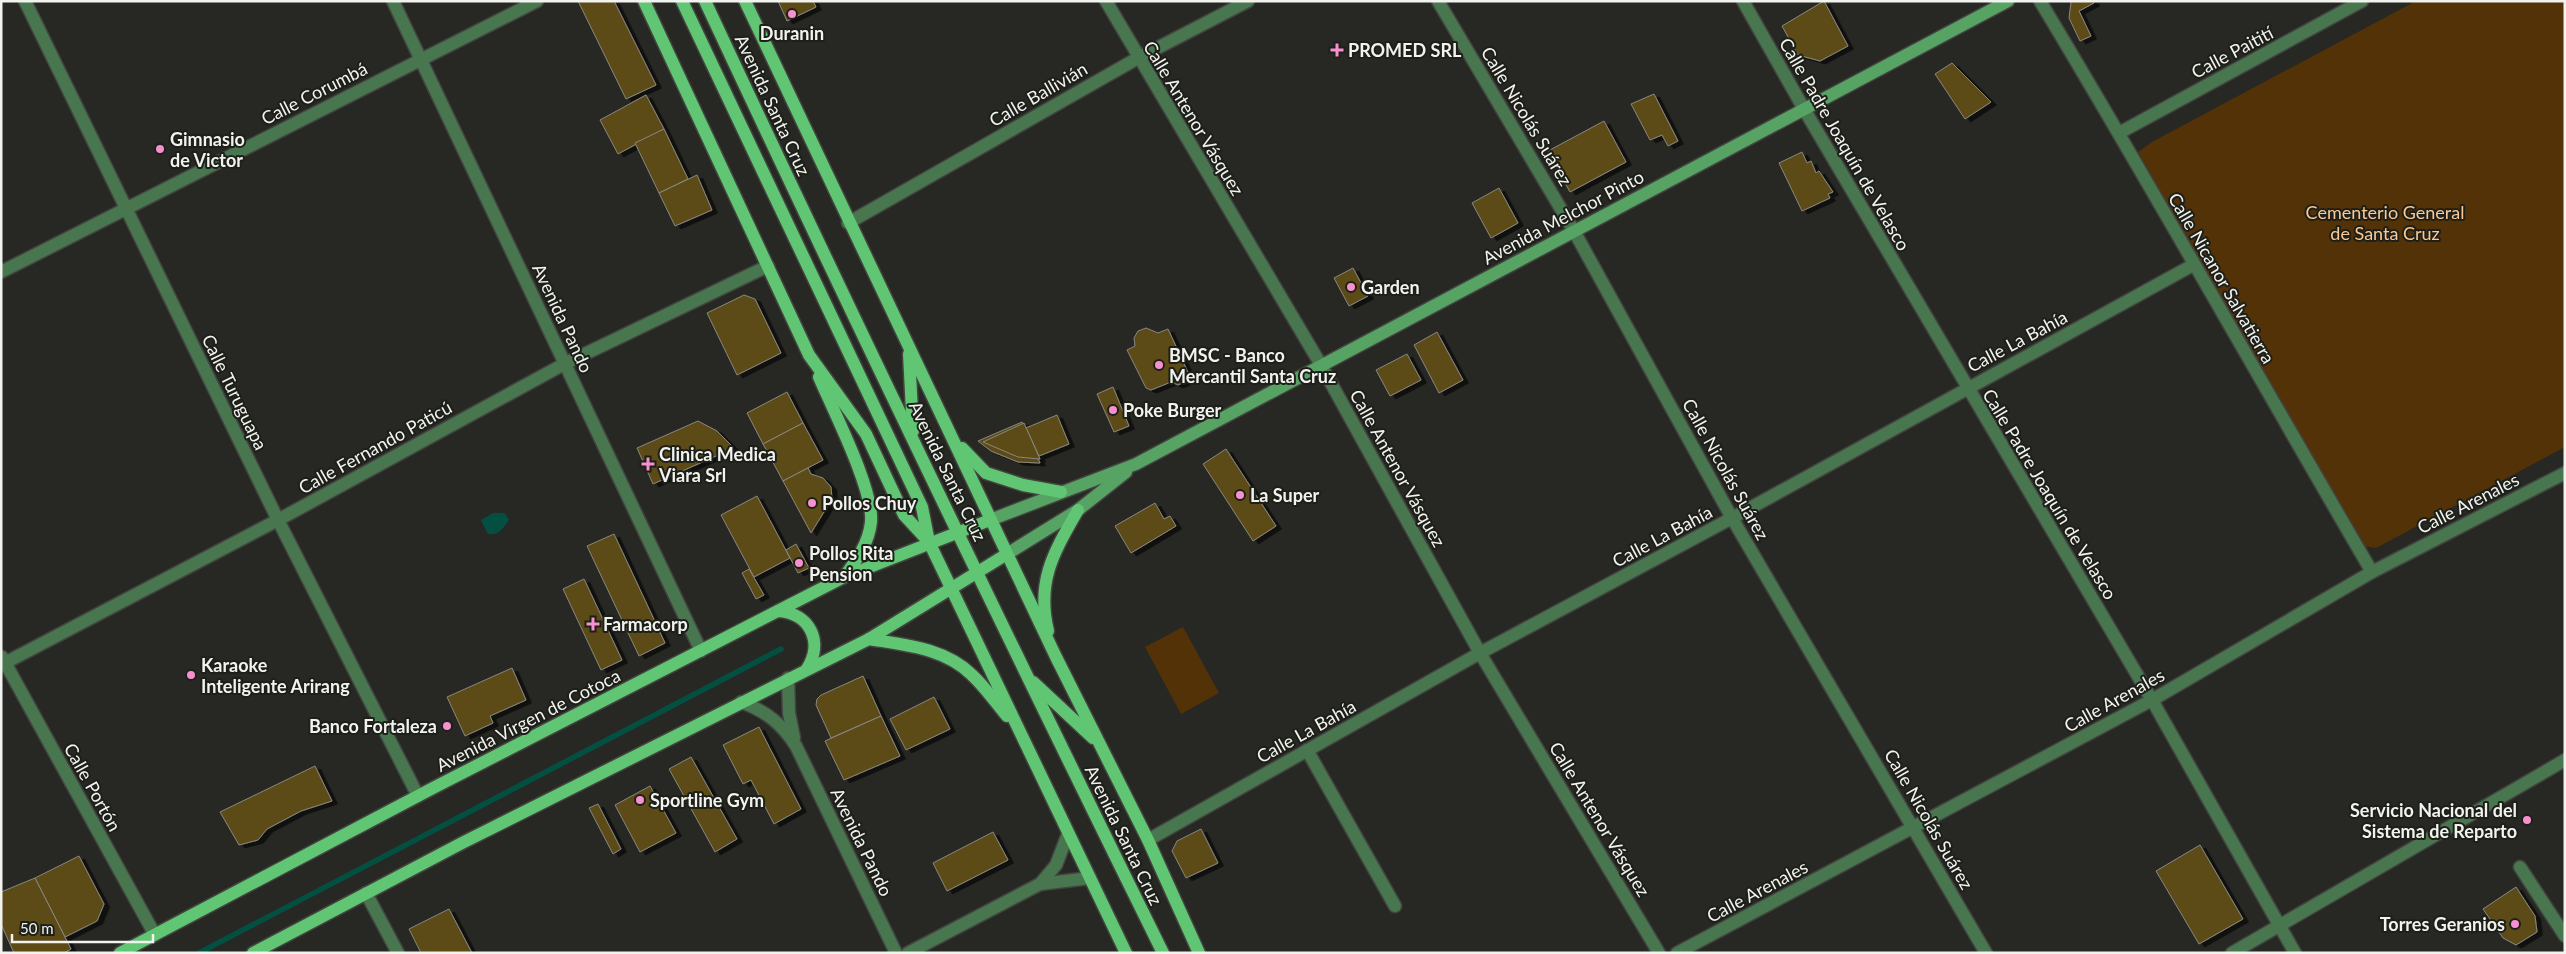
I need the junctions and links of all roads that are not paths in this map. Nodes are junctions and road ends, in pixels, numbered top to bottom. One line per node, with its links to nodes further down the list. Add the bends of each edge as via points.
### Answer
1 (25, 1): 19 (street, Calle Turuguapa)
2 (393, 1): 16 (street, Avenida Pando)
3 (537, 1): 16 (street, Calle Corumbá)
4 (644, 1): 23 (main road)
5 (682, 1): 40 (main road, via 922,507)
6 (705, 1): 31 (main road, Avenida Santa Cruz)
7 (745, 1): 20 (main road, Avenida Santa Cruz)
8 (1106, 1): 15 (street, Calle Antenor Vásquez)
9 (1248, 1): 15 (street, Calle Ballivián)
10 (1438, 1): 21 (street, Calle Nicolás Suárez)
11 (1743, 1): 17 (street, Calle Padre Joaquín de Velasco)
12 (2008, 1): 17 (main road, Avenida Melchor Pinto)
13 (2040, 1): 18 (street, Calle Nicanor Salvatierra)
14 (2362, 1): 18 (street, Calle Paitití)
15 (1138, 58): 20 (street, Calle Ballivián); 28 (street, Calle Antenor Vásquez)
16 (421, 59): 19 (street, Calle Corumbá); 27 (street, Avenida Pando)
17 (1804, 109): 21 (main road, Avenida Melchor Pinto); 29 (street, Calle Padre Joaquín de Velasco)
18 (2119, 133): 22 (street, Calle Nicanor Salvatierra)
19 (125, 208): 24 (street, Calle Corumbá); 37 (street, Calle Turuguapa)
20 (848, 223): 25 (main road, Avenida Santa Cruz)
21 (1574, 230): 28 (main road, Avenida Melchor Pinto); 36 (street, Calle Nicolás Suárez)
22 (2193, 265): 29 (street, Calle La Bahía); 43 (street, Calle Nicanor Salvatierra)
23 (768, 266): 26 (main road); 27 (street, Calle Fernando Paticú)
24 (1, 272)
25 (908, 349): 30 (main road, Avenida Santa Cruz); 31 (main road)
26 (809, 355): 40 (main road, via 866,434 904,515); 44 (main road, via 869,501 871,523 868,539)
27 (566, 363): 37 (street, Calle Fernando Paticú); 48 (street, Avenida Pando)
28 (1321, 365): 32 (main road, Avenida Melchor Pinto); 49 (street, Calle Antenor Vásquez)
29 (1967, 388): 36 (street, Calle La Bahía); 55 (street, Calle Padre Joaquín de Velasco)
30 (946, 427): 34 (main road, via 967,456 986,474); 38 (main road, Avenida Santa Cruz)
31 (914, 439): 39 (main road, Avenida Santa Cruz)
32 (1136, 464): 34 (main road, Avenida Melchor Pinto); 35 (main road, Avenida Melchor Pinto)
33 (2565, 473): 43 (street, Calle Arenales)
34 (1061, 492): 38 (main road, Avenida Melchor Pinto)
35 (1078, 510): 41 (main road, Avenida Melchor Pinto); 50 (main road, via 1046,573 1043,598 1047,628)
36 (1732, 518): 49 (street, Calle La Bahía); 63 (street, Calle Nicolás Suárez)
37 (278, 520): 51 (street, Calle Fernando Paticú); 62 (street, Calle Turuguapa)
38 (990, 520): 39 (main road, Avenida Melchor Pinto); 41 (main road, Avenida Santa Cruz)
39 (958, 532): 40 (main road, Avenida Virgen de Cotoca); 42 (main road, Avenida Santa Cruz)
40 (929, 542): 44 (main road, Avenida Virgen de Cotoca); 45 (main road)
41 (1007, 554): 42 (main road, Avenida Melchor Pinto); 50 (main road, Avenida Santa Cruz)
42 (977, 572): 45 (main road); 53 (main road, Avenida Santa Cruz)
43 (2372, 572): 55 (street, Calle Arenales)
44 (844, 577): 46 (main road, Avenida Virgen de Cotoca)
45 (951, 588): 47 (main road); 57 (main road)
46 (778, 611): 48 (main road, Avenida Virgen de Cotoca); 52 (main road, via 802,618 812,630 816,646)
47 (869, 639): 52 (main road); 57 (main road, via 925,648 952,660 972,674)
48 (701, 651): 62 (main road, Avenida Virgen de Cotoca)
49 (1480, 653): 60 (street, Calle La Bahía); 82 (street, Calle Antenor Vásquez)
50 (1056, 657): 58 (main road, Avenida Santa Cruz)
51 (2, 661): 72 (street, Calle Portón)
52 (807, 669): 54 (main road)
53 (1027, 676): 58 (main road); 80 (main road, Avenida Santa Cruz)
54 (788, 678): 56 (main road); 59 (street, Avenida Pando, via 789,712)
55 (2152, 700): 63 (street, Calle Arenales); 71 (street, Calle Padre Joaquín de Velasco)
56 (741, 702): 59 (street, Avenida Pando, via 774,718); 69 (main road)
57 (1020, 732): 64 (main road)
58 (1100, 745): 65 (main road, Avenida Santa Cruz)
59 (796, 746): 77 (street, Avenida Pando)
60 (1307, 750): 65 (street, Calle La Bahía); 70 (street)
61 (2565, 760): 71 (street)
62 (418, 796): 72 (main road, Avenida Virgen de Cotoca)
63 (1914, 828): 83 (street, Calle Arenales); 84 (street, Calle Nicolás Suárez)
64 (1068, 834): 67 (main road); 68 (street, via 1056,866)
65 (1148, 840): 81 (main road, Avenida Santa Cruz)
66 (2520, 867): 73 (street)
67 (1090, 878): 68 (street); 79 (main road)
68 (1040, 884): 78 (street)
69 (366, 893): 75 (main road); 76 (street)
70 (1395, 906)
71 (2279, 926): 85 (street); 86 (street, Calle Padre Joaquín de Velasco)
72 (155, 935): 74 (main road, Avenida Virgen de Cotoca)
73 (2565, 936)
74 (120, 953)
75 (253, 953)
76 (398, 953)
77 (896, 953)
78 (908, 953)
79 (1126, 953)
80 (1163, 953)
81 (1199, 953)
82 (1659, 953)
83 (1677, 953)
84 (1986, 953)
85 (2232, 953)
86 (2295, 953)

